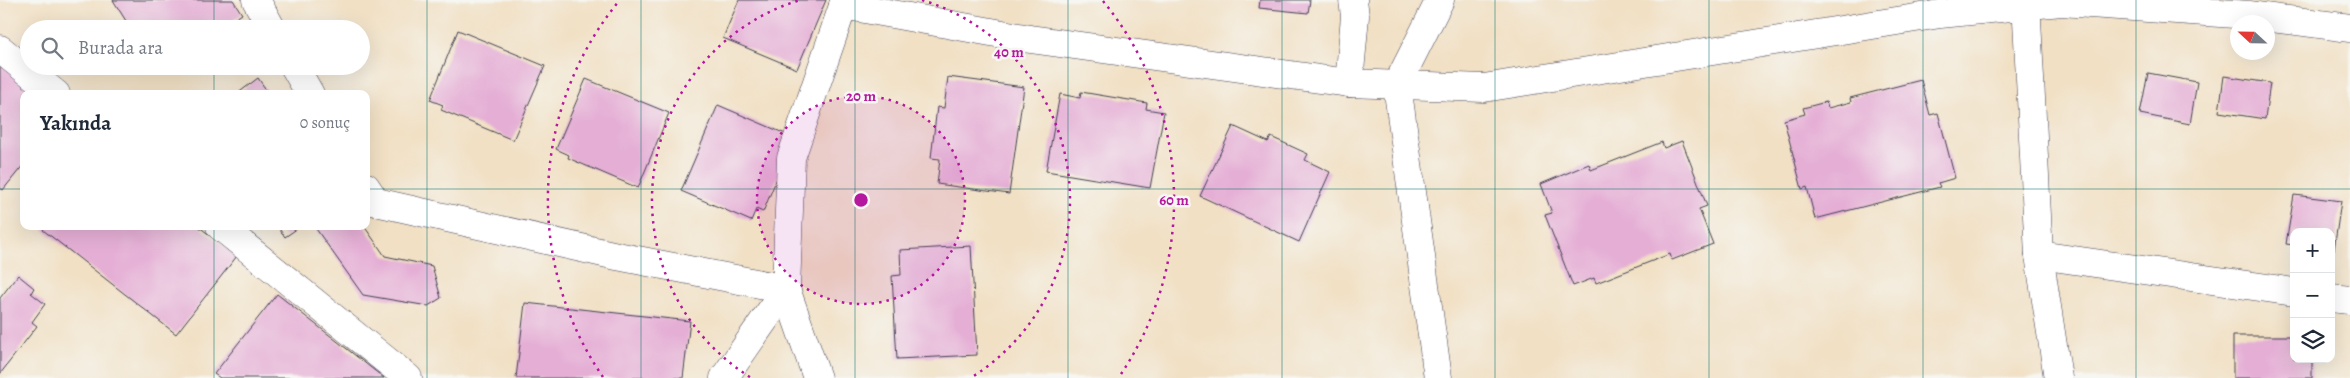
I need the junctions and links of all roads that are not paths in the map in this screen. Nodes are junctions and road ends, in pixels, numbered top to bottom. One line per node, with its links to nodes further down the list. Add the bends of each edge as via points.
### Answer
1 (1354, 0): 12 (street)
2 (1440, 0): 13 (street)
3 (257, 1): 6 (street)
4 (844, 3): 12 (street, via 1030,39); 19 (street, via 791,158)
5 (2026, 3): 7 (street, via 2061,2 2249,15); 13 (street, via 1484,88); 18 (street)
6 (267, 20)
7 (2350, 28)
8 (0, 49): 9 (street)
9 (20, 65)
10 (32, 75): 14 (street)
11 (299, 75): 15 (street)
12 (1349, 83): 13 (street)
13 (1398, 85): 26 (street)
14 (51, 90)
15 (308, 90)
16 (370, 193): 19 (street, via 376,202)
17 (225, 230): 23 (street)
18 (2039, 256): 20 (street); 27 (street)
19 (786, 290): 24 (street); 25 (street)
20 (2290, 291)
21 (2335, 298): 22 (street)
22 (2350, 300)
23 (408, 378)
24 (724, 378)
25 (818, 378)
26 (1438, 378)
27 (2058, 378)

